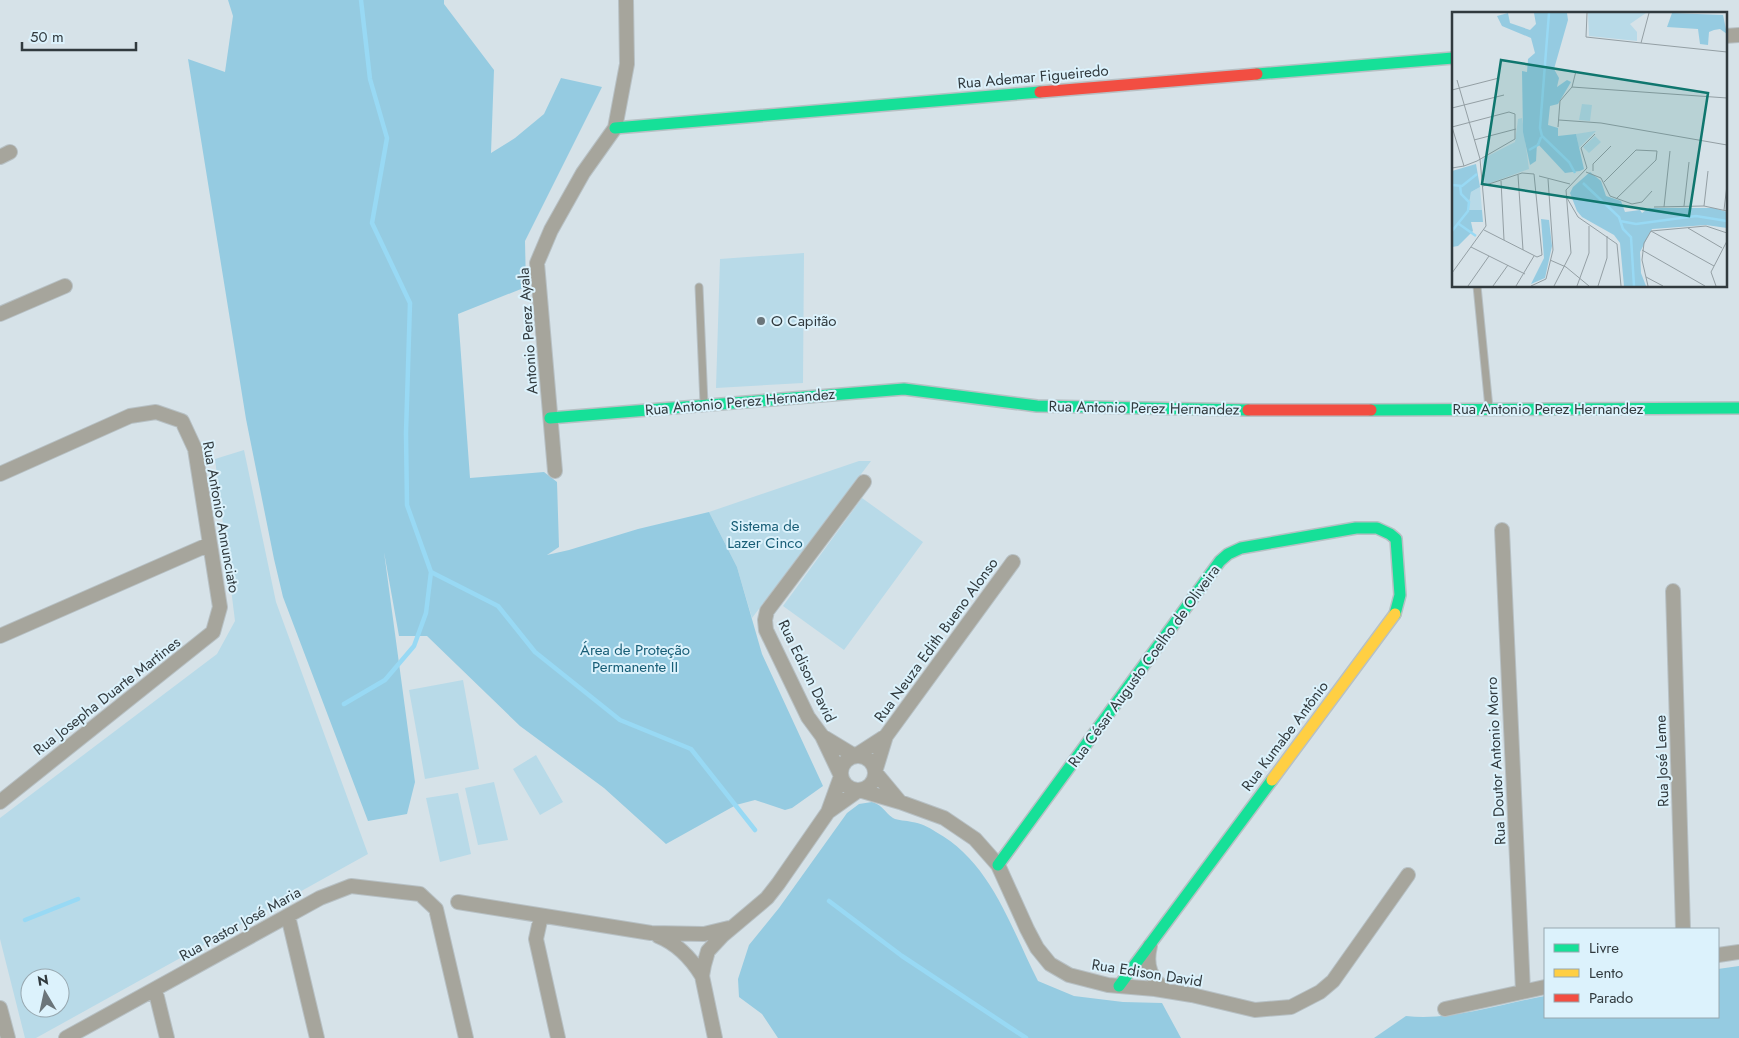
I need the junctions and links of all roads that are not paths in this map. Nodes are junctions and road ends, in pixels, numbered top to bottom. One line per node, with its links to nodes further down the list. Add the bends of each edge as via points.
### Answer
1 (626, 0): 5 (street, Antonio Perez Ayala, via 627,64)
2 (1739, 35): 3 (street)
3 (1726, 36)
4 (1452, 58): 5 (street, Rua Ademar Figueiredo)
5 (615, 128): 13 (street, Antonio Perez Ayala, via 551,230 538,263)
6 (65, 286): 9 (street)
7 (699, 286): 10 (lane)
8 (1477, 288): 12 (lane)
9 (0, 314)
10 (704, 404): 12 (street, Rua Antonio Perez Hernandez, via 904,389 1047,406 1185,410); 13 (street, Rua Antonio Perez Hernandez)
11 (1739, 408): 12 (street, Rua Antonio Perez Hernandez)
12 (1489, 410)
13 (550, 418): 14 (street, Antonio Perez Ayala)
14 (555, 471)
15 (0, 474): 19 (street, Rua Antonio Annunciato, via 130,416 156,412 182,421 195,449)
16 (864, 482): 24 (street, Rua Edison David, via 767,611 765,620 766,630 808,717)
17 (1502, 530): 51 (street, Rua Doutor Antonio Morro)
18 (1390, 534): 33 (street, Rua César Augusto Coelho de Oliveira, via 1377,528 1356,528 1241,548 1228,554); 42 (street, Rua Kumabe Antônio, via 1396,539 1400,595 1394,617)
19 (210, 544): 22 (street, Rua Antonio Annunciato); 23 (street)
20 (1013, 562): 25 (street, Rua Neuza Edith Bueno Alonso)
21 (1673, 591): 39 (street, Rua José Leme)
22 (220, 607): 30 (street, Rua Josepha Duarte Martines, via 213,632)
23 (0, 636)
24 (822, 736): 26 (street, Rua Edison David); 28 (street, Rua Edison David)
25 (886, 736): 26 (street, Rua Neuza Edith Bueno Alonso); 27 (street, Rua Neuza Edith Bueno Alonso)
26 (855, 756): 27 (street, via 870,760); 28 (street, via 845,761)
27 (875, 772): 29 (street, via 871,784); 31 (street)
28 (841, 776): 29 (street, via 847,786); 32 (street)
29 (859, 790): 31 (street, Rua Edison David); 32 (street)
30 (0, 802)
31 (900, 802): 33 (street, Rua Edison David, via 944,818 975,839)
32 (828, 812): 38 (street, via 767,898)
33 (998, 864): 47 (street, Rua Edison David, via 1027,929 1050,964 1068,975)
34 (1408, 875): 50 (street, Rua Edison David, via 1333,981 1307,1000 1290,1007 1255,1010)
35 (458, 902): 37 (street)
36 (288, 916): 49 (street, Rua Pastor José Maria); 58 (street); 59 (street, Rua Pastor José Maria, via 350,886 420,894 436,909)
37 (541, 916): 40 (street); 60 (street, via 536,938)
38 (737, 924): 41 (street); 43 (street)
39 (1683, 928)
40 (651, 933): 41 (street); 46 (street, via 682,950)
41 (699, 934): 43 (street, via 710,942)
42 (1150, 944): 47 (street, Rua Kumabe Antônio); 50 (street, via 1149,969)
43 (708, 951): 46 (street)
44 (1739, 952): 45 (street)
45 (1719, 955)
46 (702, 976): 54 (street)
47 (1118, 986): 50 (street, Rua Edison David)
48 (1544, 987): 51 (street)
49 (155, 989): 56 (street, Rua Pastor José Maria); 57 (street)
50 (1166, 991)
51 (1523, 991): 53 (street)
52 (0, 1008): 55 (street)
53 (1445, 1009)
54 (716, 1036)
55 (8, 1038)
56 (66, 1038)
57 (167, 1038)
58 (317, 1038)
59 (466, 1038)
60 (558, 1038)

